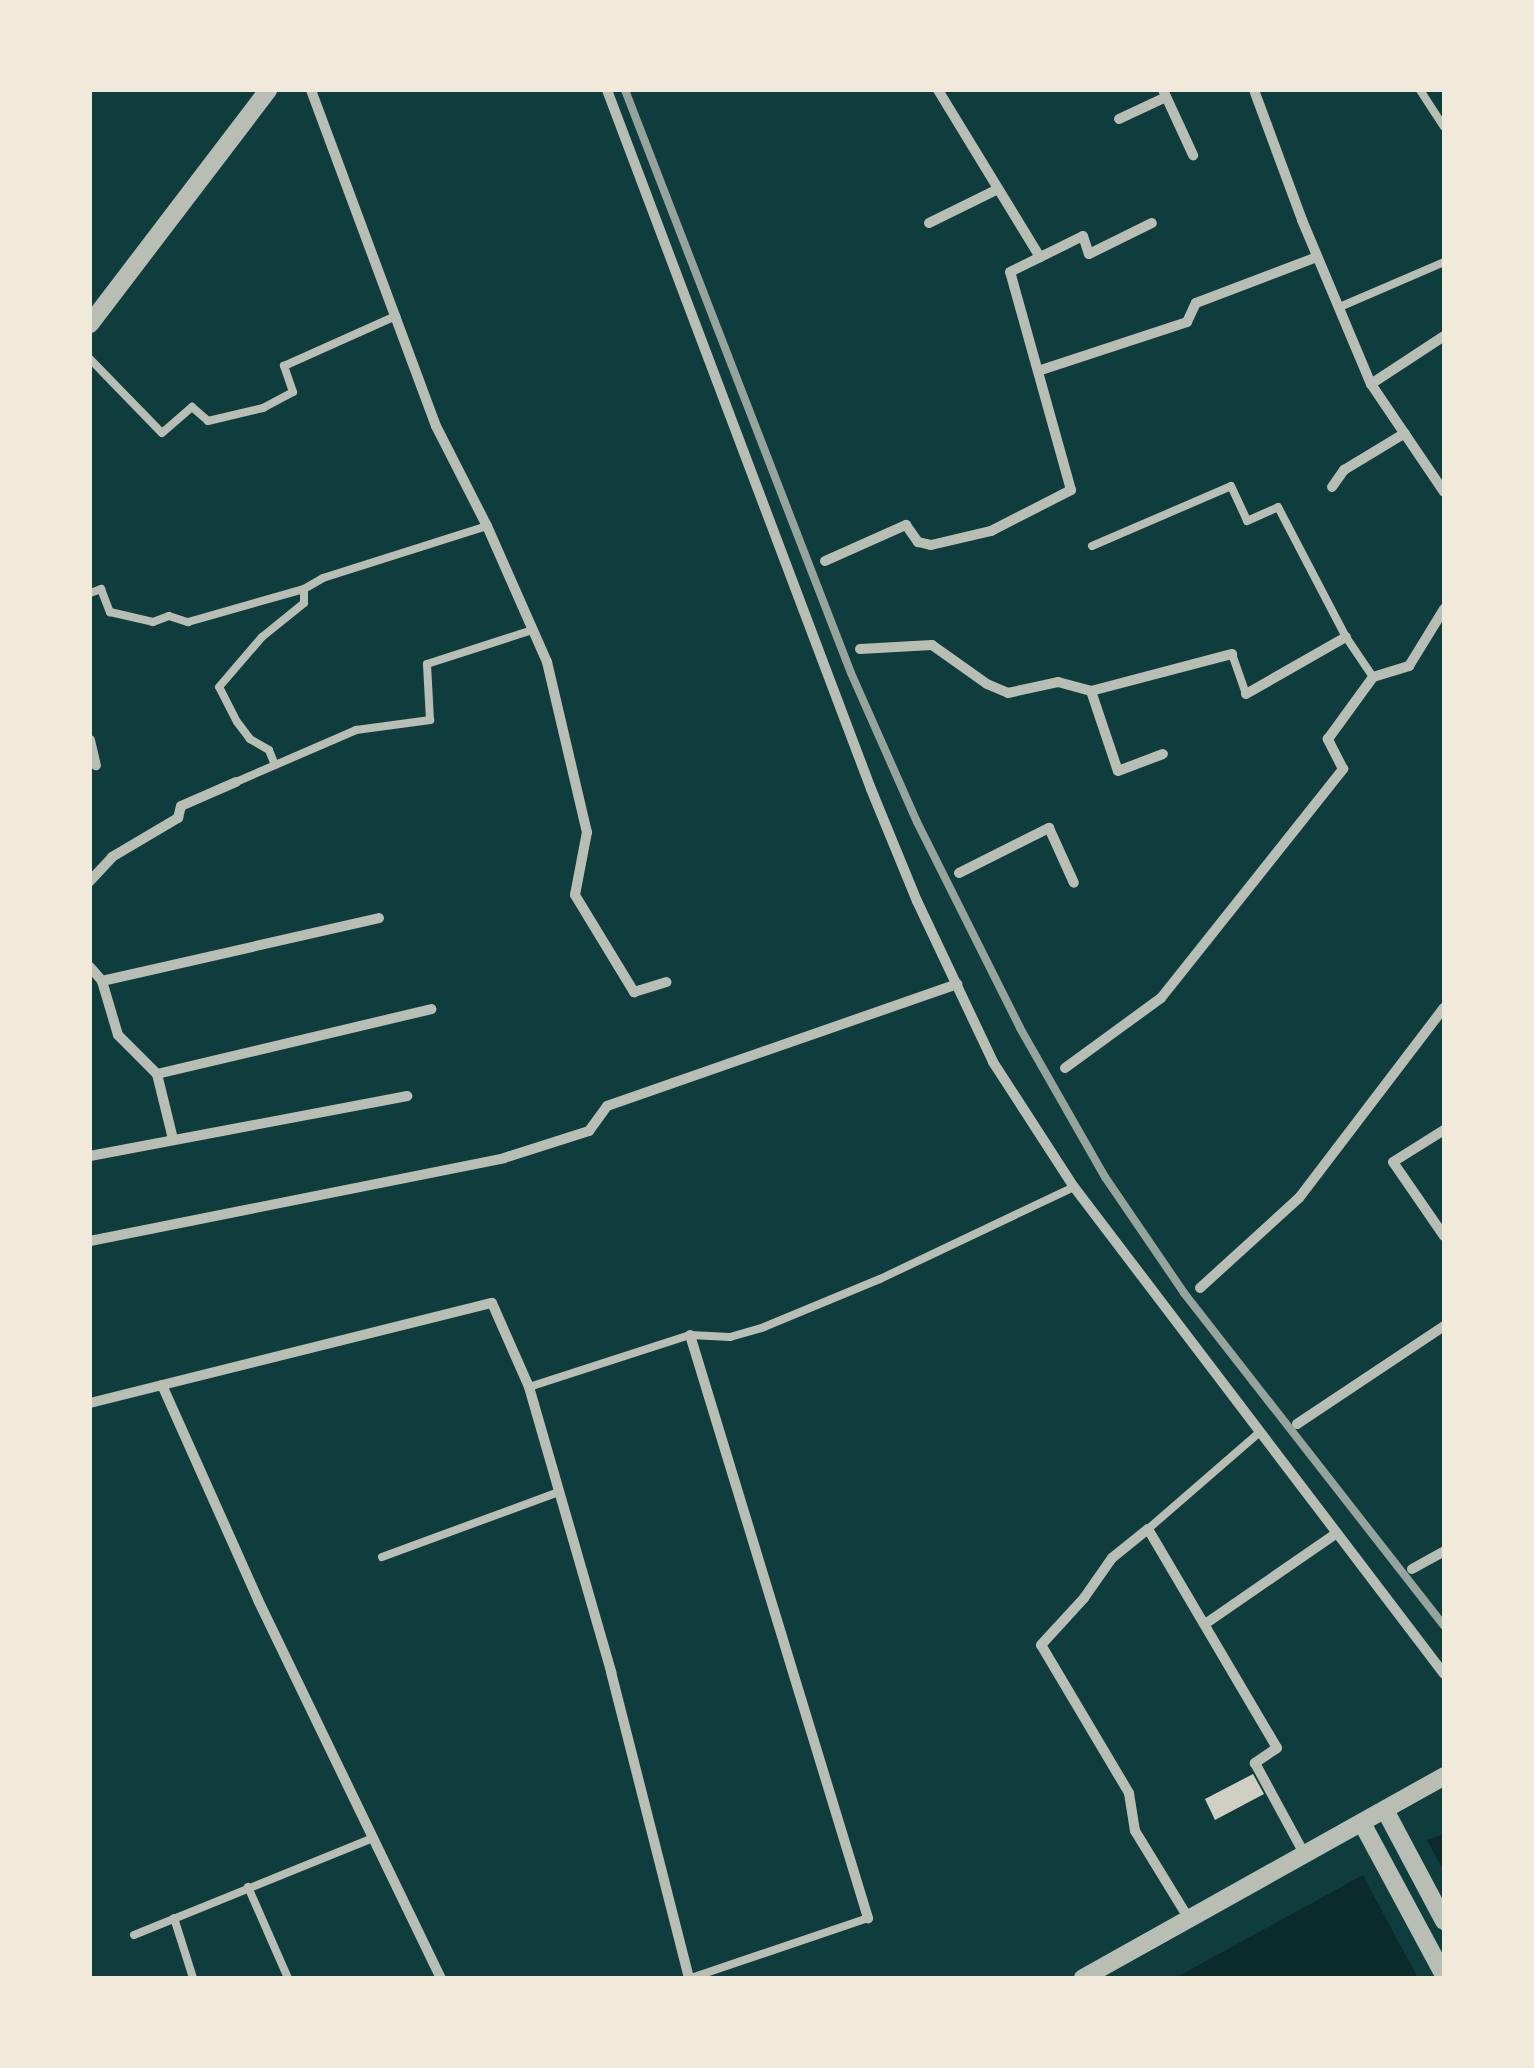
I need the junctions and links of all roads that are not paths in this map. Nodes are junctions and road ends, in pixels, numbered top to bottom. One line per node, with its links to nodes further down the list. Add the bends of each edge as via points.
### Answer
1 (268, 90): 19 (street)
2 (311, 90): 18 (street)
3 (607, 90): 52 (street, via 870,789)
4 (938, 90): 11 (street)
5 (1254, 90): 14 (street)
6 (1420, 90): 9 (lane)
7 (1164, 94): 8 (street); 10 (street)
8 (1119, 119)
9 (1444, 127)
10 (1193, 156)
11 (998, 189): 12 (street); 15 (street)
12 (930, 223)
13 (1152, 223): 15 (street, via 1090,254 1082,236)
14 (1317, 256): 17 (street); 22 (street, via 1196,303 1187,322)
15 (1040, 258): 22 (street, via 1010,272)
16 (1444, 262): 17 (lane)
17 (1342, 306): 23 (street)
18 (396, 316): 21 (lane, via 284,366 293,392 263,408 208,421 192,406 162,433); 27 (street, via 436,426)
19 (90, 324)
20 (1444, 336): 23 (street)
21 (90, 359)
22 (1038, 371): 29 (street, via 1070,490 991,531 932,544 918,542 906,525)
23 (1372, 384): 24 (street)
24 (1405, 433): 25 (street, via 1344,470); 26 (street)
25 (1332, 487)
26 (1444, 492)
27 (487, 526): 30 (lane); 33 (street)
28 (1092, 546): 34 (lane, via 1231,486 1247,521 1278,508)
29 (826, 561)
30 (304, 589): 31 (lane, via 188,622 110,612 100,589); 43 (lane, via 304,604 262,637 220,687 237,722)
31 (90, 594)
32 (1444, 609): 37 (street, via 1409,666)
33 (532, 630): 43 (lane, via 427,664 430,720 356,730); 51 (street, via 547,662 587,832 576,894 634,992)
34 (1346, 637): 37 (lane); 39 (street)
35 (860, 648): 38 (street, via 932,645 1008,693 1058,682)
36 (1232, 654): 38 (street); 39 (lane)
37 (1373, 676): 55 (street, via 1328,738 1343,769 1162,998)
38 (1091, 691): 41 (street, via 1118,771)
39 (1246, 694)
40 (90, 740): 42 (street)
41 (1163, 754)
42 (96, 765)
43 (275, 765): 44 (lane)
44 (236, 782): 46 (street, via 181,806 178,818 112,857)
45 (959, 873): 47 (street, via 1049,828)
46 (90, 881)
47 (1074, 883)
48 (378, 918): 50 (street)
49 (90, 967): 50 (street)
50 (102, 981): 56 (street, via 118,1035)
51 (667, 982)
52 (957, 984): 61 (street, via 993,1062); 63 (street, via 607,1106 589,1131 504,1158)
53 (1444, 1008): 64 (street, via 1300,1198)
54 (431, 1009): 56 (street)
55 (1065, 1068)
56 (157, 1074): 59 (street)
57 (407, 1096): 59 (street)
58 (1444, 1130): 62 (street, via 1393,1162)
59 (172, 1139): 60 (street)
60 (90, 1156)
61 (1074, 1188): 66 (lane, via 764,1327 730,1337); 71 (street)
62 (1444, 1236)
63 (90, 1241)
64 (1200, 1288)
65 (1444, 1326): 70 (street)
66 (690, 1335): 68 (lane); 87 (street)
67 (162, 1385): 68 (street, via 492,1303); 69 (street); 83 (street)
68 (529, 1387): 72 (street)
69 (90, 1403)
70 (1296, 1424)
71 (1260, 1432): 73 (lane); 74 (street)
72 (559, 1492): 76 (lane); 95 (street)
73 (1148, 1528): 78 (street); 88 (street, via 1112,1558 1041,1645 1129,1792 1135,1832)
74 (1337, 1533): 78 (street); 79 (street)
75 (1444, 1550): 77 (street)
76 (382, 1557)
77 (1412, 1570)
78 (1205, 1624): 84 (street, via 1277,1748 1255,1763)
79 (1444, 1674)
80 (1444, 1776): 81 (street)
81 (1385, 1810): 82 (street); 89 (street)
82 (1362, 1823): 84 (street); 91 (street)
83 (372, 1839): 85 (lane); 94 (street)
84 (1305, 1854): 88 (street)
85 (248, 1887): 86 (lane); 93 (lane)
86 (174, 1918): 90 (lane); 92 (lane)
87 (868, 1918): 95 (lane)
88 (1189, 1919): 96 (street)
89 (1444, 1921)
90 (134, 1935)
91 (1444, 1975)
92 (193, 1978)
93 (288, 1978)
94 (441, 1978)
95 (690, 1978)
96 (1083, 1978)

